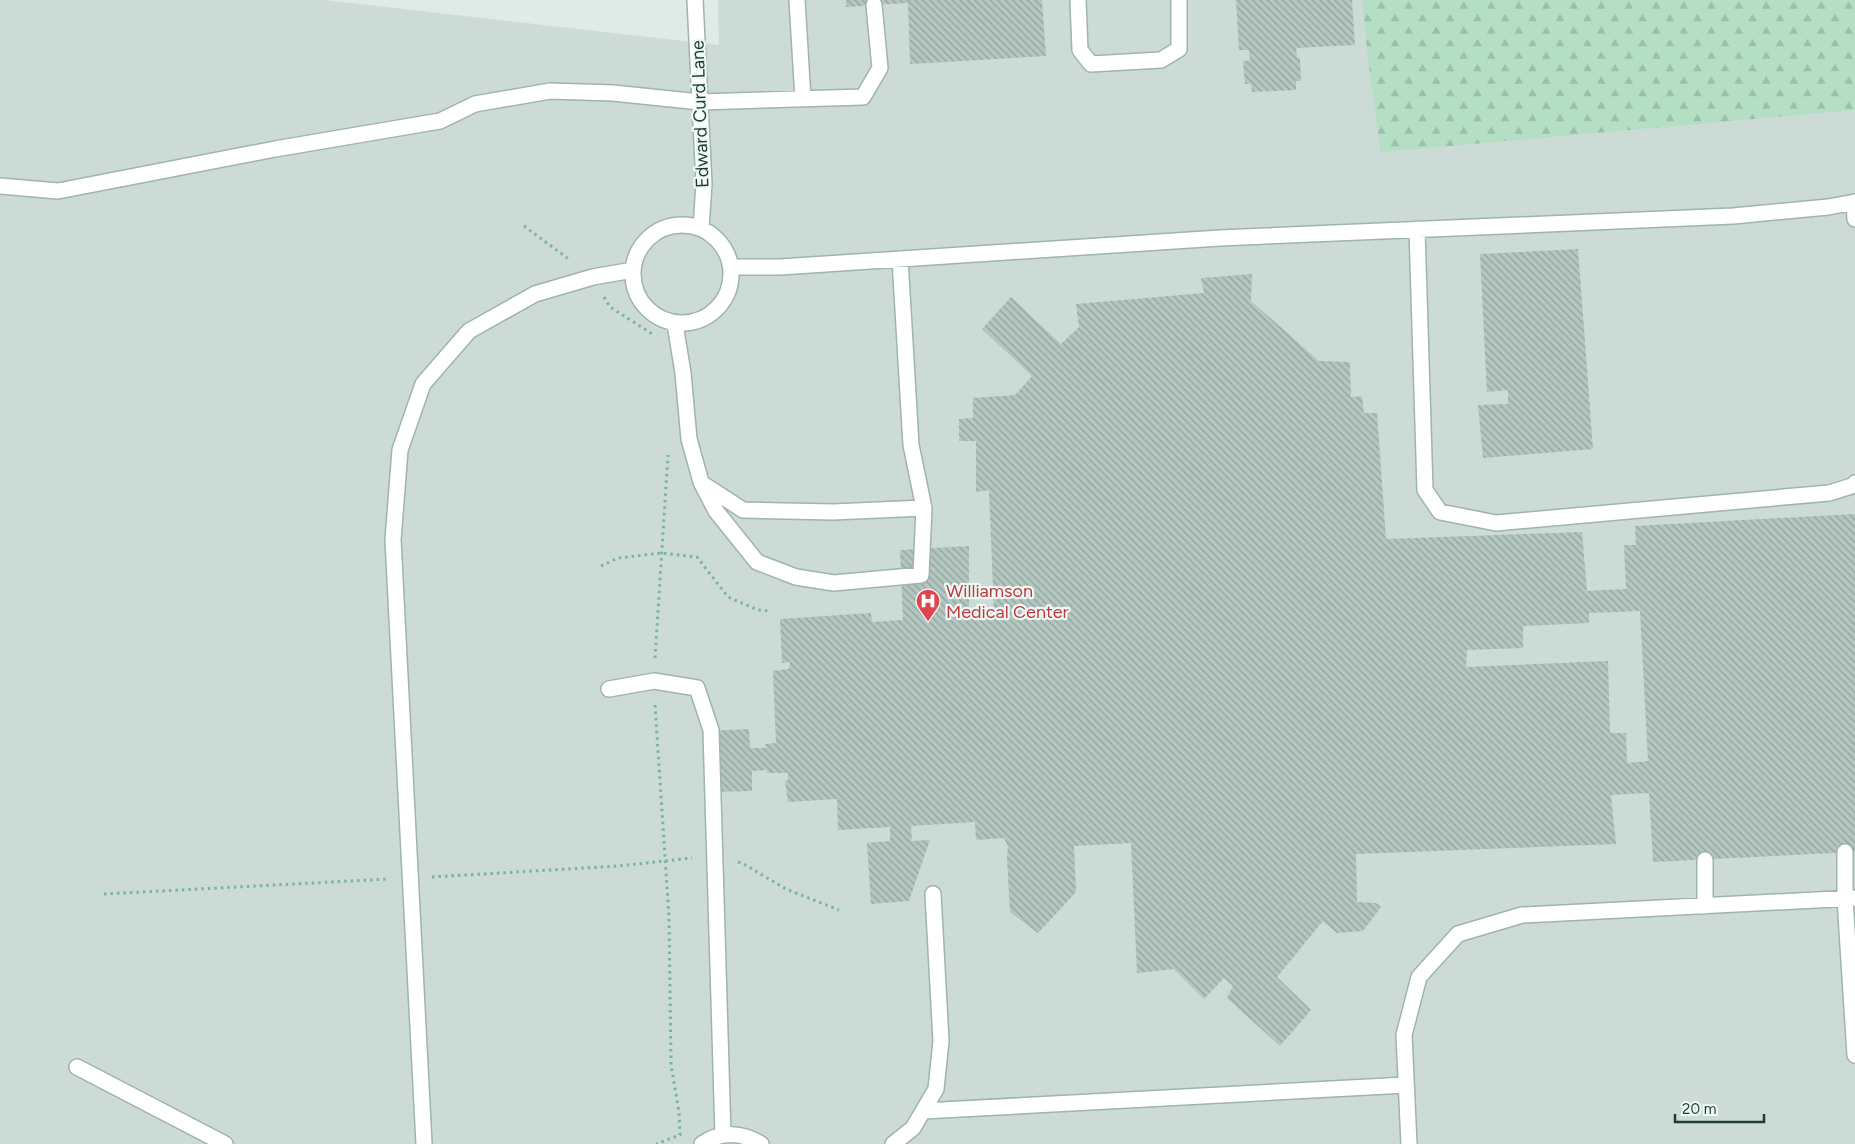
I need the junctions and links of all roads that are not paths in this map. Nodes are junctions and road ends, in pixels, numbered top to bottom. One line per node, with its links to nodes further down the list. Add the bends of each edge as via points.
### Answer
1 (695, 0): 7 (street, Edward Curd Lane)
2 (797, 0): 6 (street)
3 (1078, 0): 4 (street, via 1080,50 1091,64 1161,60 1179,49)
4 (1179, 0)
5 (874, 5): 6 (street, via 880,68 863,97)
6 (803, 99): 7 (street)
7 (700, 102): 8 (street, via 613,93 550,91 475,104 440,122 275,149 58,191); 11 (street, Edward Curd Lane, via 704,184)
8 (0, 186)
9 (1855, 202): 10 (street); 12 (street, via 1733,216)
10 (1855, 219)
11 (701, 228): 14 (street, via 721,244); 15 (street, via 682,225 664,228 648,238)
12 (1417, 229): 13 (street, via 1220,238); 18 (street, via 1425,490 1440,512 1496,523 1829,492)
13 (900, 260): 14 (street, via 780,268); 19 (street, via 911,445)
14 (731, 267): 16 (street, via 731,286 723,303 710,316 693,323)
15 (632, 270): 16 (street, via 634,289 643,305 657,317); 32 (street, via 593,277 535,294 469,331 424,384 400,450 393,540)
16 (674, 324): 17 (street, via 683,373 689,439)
17 (701, 482): 19 (street, via 743,510 833,512); 19 (street, via 716,511 757,562 796,577 834,583 921,575)
18 (1855, 483)
19 (924, 508)
20 (608, 689): 30 (street, via 654,681 697,688 712,730)
21 (1845, 852): 24 (street)
22 (1704, 860): 25 (street)
23 (933, 894): 29 (street, via 941,1041 936,1089)
24 (1850, 898): 25 (street); 26 (street)
25 (1704, 906): 28 (street, via 1522,916 1458,934 1419,977 1404,1034)
26 (1855, 1054)
27 (77, 1067): 31 (street)
28 (1406, 1085): 29 (street); 36 (street)
29 (923, 1111): 35 (street, via 912,1128)
30 (723, 1134): 33 (street); 34 (street, via 738,1134)
31 (224, 1144)
32 (424, 1144)
33 (702, 1144)
34 (761, 1144)
35 (893, 1144)
36 (1409, 1144)

